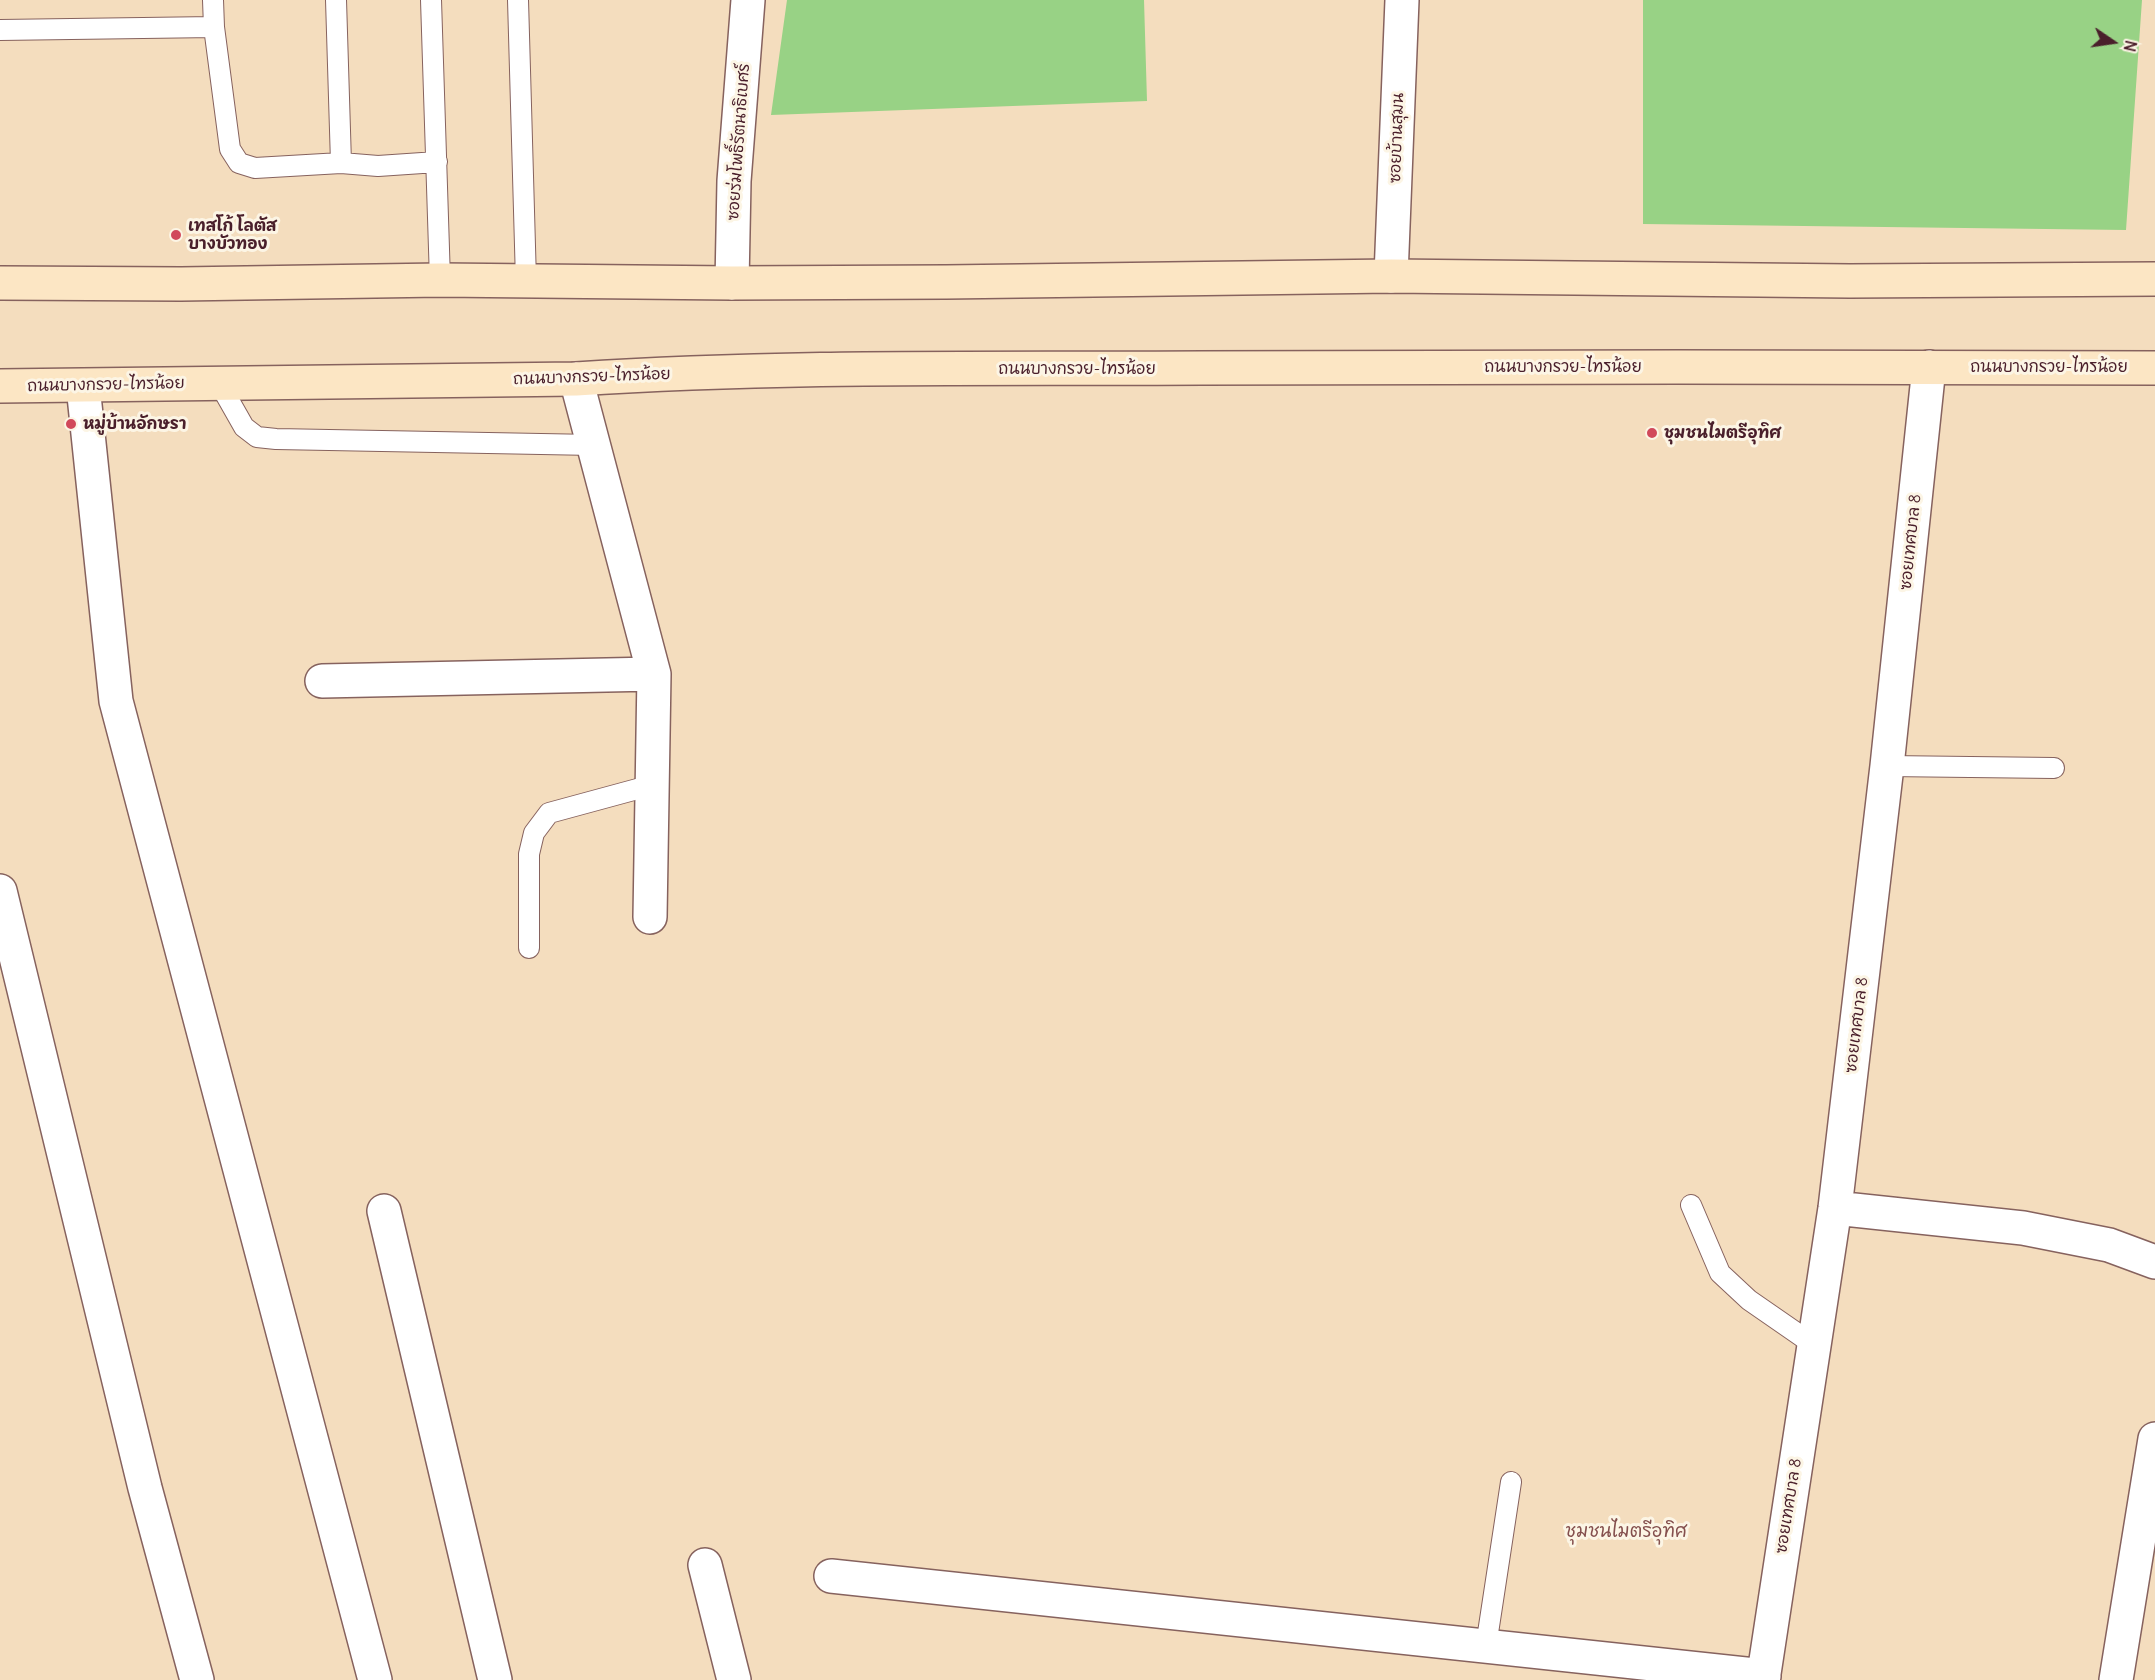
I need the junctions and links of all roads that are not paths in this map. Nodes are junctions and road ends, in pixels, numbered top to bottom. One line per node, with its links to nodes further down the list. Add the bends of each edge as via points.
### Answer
1 (213, 0): 7 (lane)
2 (336, 0): 10 (lane)
3 (431, 0): 9 (lane)
4 (519, 0): 14 (lane)
5 (748, 0): 16 (street, ซอยร่มโพธิ์รัตนาธิเบศร์, via 734,181)
6 (1402, 0): 11 (street, ซอยบ้านสุมน)
7 (214, 27): 8 (lane); 10 (lane, via 230,149 239,163 255,168)
8 (0, 30)
9 (437, 162): 10 (lane, via 378,166); 13 (lane)
10 (341, 163)
11 (1391, 276): 12 (main road, via 1850,281); 16 (main road)
12 (2155, 279)
13 (440, 280): 14 (main road); 15 (main road)
14 (526, 281): 16 (main road)
15 (0, 283)
16 (732, 283)
17 (1929, 367): 18 (main road, ถนนบางกรวย-ไทรน้อย); 19 (main road, ถนนบางกรวย-ไทรน้อย, via 843,370); 26 (street, ซอยเทศบาล 8)
18 (2155, 368)
19 (576, 380): 20 (main road, ถนนบางกรวย-ไทรน้อย); 23 (street)
20 (219, 383): 22 (main road, ถนนบางกรวย-ไทรน้อย); 23 (lane, via 244,426 257,437)
21 (0, 386): 22 (main road, ถนนบางกรวย-ไทรน้อย)
22 (83, 386): 45 (street, via 116,701)
23 (594, 445): 24 (street)
24 (654, 674): 25 (street); 28 (street)
25 (322, 681)
26 (1887, 766): 27 (lane); 33 (street, ซอยเทศบาล 8)
27 (2054, 768)
28 (652, 785): 30 (street); 31 (lane, via 549,813 534,833 529,854)
29 (0, 891): 44 (street, via 145,1488)
30 (650, 917)
31 (529, 948)
32 (1690, 1205): 36 (lane, via 1720,1273 1749,1300)
33 (1835, 1208): 35 (street, via 2023,1228 2109,1245); 36 (street, ซอยเทศบาล 8)
34 (384, 1211): 46 (street)
35 (2155, 1262)
36 (1814, 1344): 43 (street, ซอยเทศบาล 8)
37 (2155, 1439): 41 (street)
38 (1511, 1482): 42 (lane)
39 (705, 1565): 47 (street)
40 (831, 1576): 42 (street)
41 (2144, 1581): 48 (street)
42 (1486, 1646): 43 (street)
43 (1763, 1678)
44 (197, 1680)
45 (375, 1680)
46 (495, 1680)
47 (734, 1680)
48 (2116, 1680)

